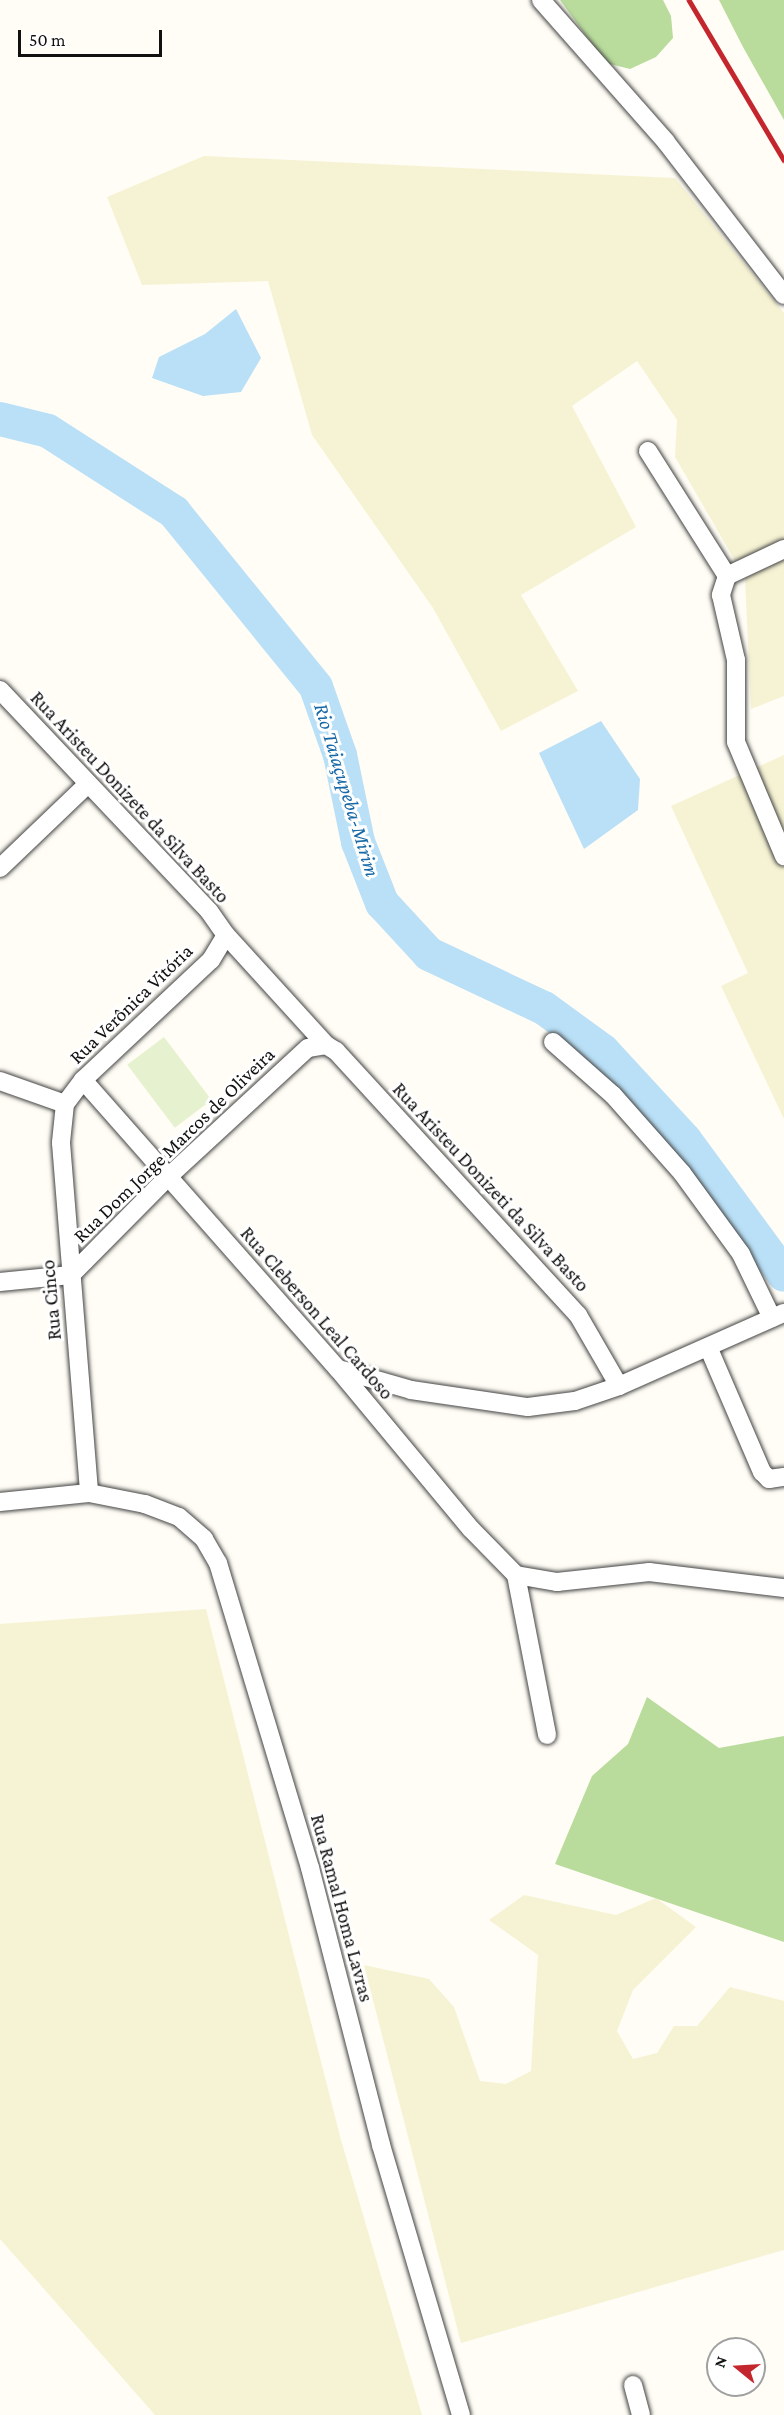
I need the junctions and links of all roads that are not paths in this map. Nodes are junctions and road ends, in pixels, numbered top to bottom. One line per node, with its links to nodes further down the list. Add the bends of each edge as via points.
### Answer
1 (541, 0): 2 (street, via 666,142)
2 (784, 295)
3 (648, 451): 5 (street)
4 (784, 549): 5 (street)
5 (727, 576): 8 (street, via 721,595 736,660 736,742)
6 (0, 690): 7 (street, Rua Aristeu Donizete da Silva Basto)
7 (87, 784): 9 (street); 10 (street, Rua Aristeu Donizete da Silva Basto, via 209,911)
8 (784, 856)
9 (0, 868)
10 (226, 936): 12 (street, Rua Aristeu Donizete da Silva Basto); 13 (street, Rua Verônica Vitória, via 211,960)
11 (553, 1042): 19 (street, via 613,1095 682,1173 741,1254)
12 (317, 1046): 16 (street, Rua Dom Jorge Marcos de Oliveira); 22 (street, Rua Aristeu Donizeti da Silva Basto, via 336,1050 578,1315)
13 (83, 1080): 15 (street, Rua Verônica Vitória); 16 (street, Rua Cleberson Leal Cardoso)
14 (0, 1081): 15 (street)
15 (65, 1104): 17 (street, Rua Cinco, via 61,1143)
16 (168, 1177): 17 (street, Rua Dom Jorge Marcos de Oliveira); 21 (street, Rua Cleberson Leal Cardoso)
17 (71, 1275): 18 (street); 24 (street, Rua Cinco)
18 (0, 1282)
19 (778, 1316): 20 (street)
20 (709, 1349): 22 (street); 23 (street, via 762,1472 769,1479)
21 (338, 1369): 22 (street, via 411,1390 528,1407 575,1401); 26 (street, Rua Cleberson Leal Cardoso, via 471,1529)
22 (619, 1386)
23 (784, 1477)
24 (89, 1493): 25 (street, Rua Ramal Homa Lavras); 30 (street, Rua Ramal Homa Lavras, via 145,1504 179,1517 204,1539 218,1563 310,1868 381,2145)
25 (0, 1502)
26 (516, 1575): 27 (street, via 557,1582 650,1572); 28 (street)
27 (784, 1588)
28 (547, 1735)
29 (633, 2385): 31 (street)
30 (461, 2415)
31 (641, 2415)

